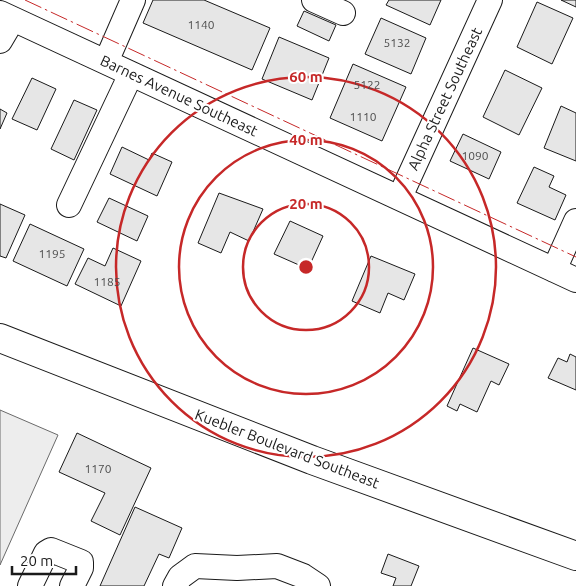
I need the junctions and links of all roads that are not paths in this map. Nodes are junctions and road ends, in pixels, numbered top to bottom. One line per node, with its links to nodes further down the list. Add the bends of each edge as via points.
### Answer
1 (133, 0): 7 (street)
2 (314, 0): 4 (street)
3 (490, 0): 9 (street, Alpha Street Southeast)
4 (343, 13)
5 (6, 16): 6 (street); 7 (street, Barnes Avenue Southeast)
6 (0, 41)
7 (106, 62): 8 (street, Barnes Avenue Southeast)
8 (131, 74): 9 (street, Barnes Avenue Southeast); 10 (street)
9 (400, 198): 12 (street, Barnes Avenue Southeast)
10 (69, 205)
11 (576, 220): 12 (street)
12 (554, 270): 13 (street, Barnes Avenue Southeast)
13 (576, 280)
14 (0, 338): 15 (main road, Kuebler Boulevard Southeast, via 312,460)
15 (576, 556)
16 (30, 586): 17 (street, via 46,553 51,550 81,562)
17 (72, 586)
18 (175, 586): 19 (street, via 180,576 195,566 277,566)
19 (318, 586)

